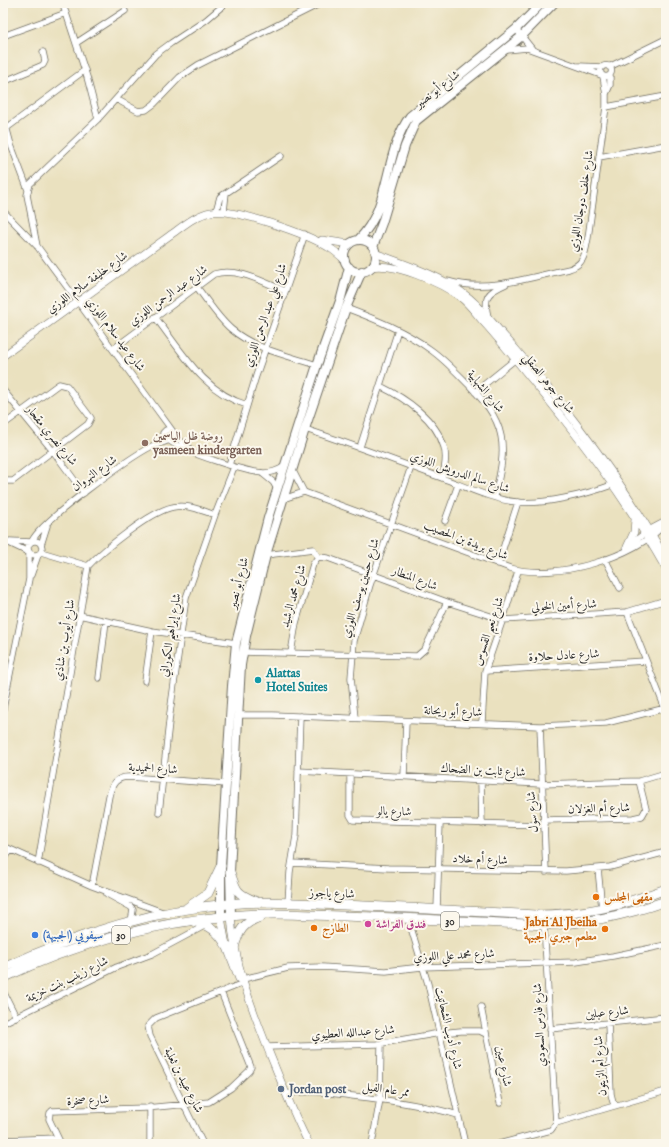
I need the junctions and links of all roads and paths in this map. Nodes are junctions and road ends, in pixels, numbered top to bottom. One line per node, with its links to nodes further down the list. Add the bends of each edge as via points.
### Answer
1 (62, 3): 7 (street)
2 (226, 3): 24 (street, via 156,54)
3 (542, 3): 8 (main road, شارع أبو نصير)
4 (554, 3): 10 (main road, شارع أبو نصير)
5 (318, 4): 24 (street, via 198,64 180,77 146,110 138,111)
6 (125, 11): 12 (street)
7 (66, 13): 9 (street); 12 (street)
8 (516, 29): 10 (street); 36 (main road, شارع أبو نصير, via 410,116 401,130 374,220)
9 (3, 36)
10 (522, 36): 13 (main road, شارع أبو نصير); 14 (street)
11 (666, 39): 19 (street)
12 (76, 43): 18 (street)
13 (505, 50): 14 (street, via 522,48); 39 (main road, شارع أبو نصير, via 433,106 413,126)
14 (534, 51): 16 (street)
15 (43, 52): 21 (street, via 43,65)
16 (580, 66): 17 (street); 20 (street)
17 (602, 67): 19 (street); 20 (street, شارع خلف دوجان اللوزي)
18 (85, 70): 27 (street); 28 (street)
19 (610, 71): 20 (street); 22 (street, شارع خلف دوجان اللوزي, via 610,85)
20 (602, 76): 22 (street, شارع خلف دوجان اللوزي)
21 (3, 82)
22 (606, 95): 25 (street, شارع خلف دوجان اللوزي)
23 (666, 96): 25 (street)
24 (116, 99): 27 (street)
25 (606, 107): 31 (street, شارع خلف دوجان اللوزي)
26 (3, 115): 28 (street)
27 (98, 119): 32 (street, via 30,184)
28 (8, 127): 32 (street, via 11,145)
29 (666, 145): 31 (street)
30 (281, 156): 33 (street, via 226,193)
31 (599, 157): 44 (street, شارع خلف دوجان اللوزي, via 583,260 576,267)
32 (28, 190): 38 (street)
33 (220, 210): 35 (street, via 240,211); 47 (street, شارع خليفة سلام اللوزي, via 201,212)
34 (3, 211): 38 (street, شارع عيد سلام اللوزي)
35 (305, 235): 37 (street, via 326,242); 40 (street, via 328,247); 46 (street, شارع علي عبد الرحمن اللوزي)
36 (358, 240): 37 (main road); 39 (main road, via 366,242)
37 (350, 244): 40 (main road, via 344,253)
38 (37, 246): 47 (street, شارع عيد سلام اللوزي)
39 (374, 250): 41 (main road, via 375,258); 43 (street, شارع جوهر الصقلي)
40 (347, 264): 42 (main road, via 353,270); 56 (main road, شارع أبو نصير, via 341,298)
41 (370, 267): 42 (main road); 55 (street, شارع جوهر الصقلي, via 385,266 403,271 452,292 467,303)
42 (362, 271): 48 (main road, شارع أبو نصير)
43 (442, 280): 44 (street, شارع خلف دوجان اللوزي, via 468,286); 50 (street, شارع جوهر الصقلي, via 466,294)
44 (512, 281): 50 (street, شارع خلف دوجان اللوزي, via 494,289 488,295)
45 (196, 286): 46 (street, شارع عبد الرحمن اللوزي, via 214,274 231,272); 49 (street, شارع عبد الرحمن اللوزي); 53 (street, via 231,329)
46 (285, 291): 53 (street, شارع علي عبد الرحمن اللوزي)
47 (78, 302): 52 (street, شارع عيد سلام اللوزي); 54 (street, شارع خليفة سلام اللوزي)
48 (346, 308): 51 (street, شارع الشهابية); 64 (main road, شارع أبو نصير)
49 (155, 317): 52 (street, شارع عبد الرحمن اللوزي); 60 (street, via 204,381 224,396)
50 (488, 317): 55 (street, شارع جوهر الصقلي)
51 (398, 330): 57 (street); 59 (street, شارع الشهابية, via 432,350)
52 (113, 348): 62 (street, شارع عيد سلام اللوزي)
53 (266, 348): 56 (street); 60 (street, شارع علي عبد الرحمن اللوزي)
54 (3, 356)
55 (518, 357): 59 (street); 79 (street, شارع جوهر الصقلي); 92 (street, شارع جوهر الصقلي, via 588,441)
56 (317, 365): 74 (main road, شارع أبو نصير)
57 (380, 386): 69 (street); 76 (street, via 416,407 439,436 445,455)
58 (3, 390): 61 (street, شارع نصري مقحار)
59 (475, 392): 83 (street, شارع الشهابية, via 493,414 501,436 502,453)
60 (247, 405): 72 (street, شارع علي عبد الرحمن اللوزي)
61 (20, 412): 63 (street); 71 (street, شارع نصري مقحار); 71 (street, via 57,385 67,386 91,420)
62 (162, 419): 65 (street, شارع عيد سلام اللوزي); 66 (street, شارع عيد سلام اللوزي)
63 (3, 425)
64 (305, 429): 69 (street, شارع سالم الدرويش اللوزي); 74 (main road, شارع أبو نصير)
65 (163, 433): 66 (street); 67 (street); 68 (street, شارع النهروان)
66 (172, 433): 67 (street); 70 (street, شارع عيد سلام اللوزي)
67 (168, 441): 68 (street, شارع النهروان); 70 (street, شارع عيد سلام اللوزي)
68 (153, 445): 82 (street, شارع النهروان)
69 (360, 447): 73 (street, شارع سالم الدرويش اللوزي)
70 (192, 450): 72 (street, شارع عيد سلام اللوزي)
71 (53, 451): 77 (street, via 11,482); 82 (street, شارع نصري مقحار)
72 (232, 466): 75 (street, شارع عيد سلام اللوزي); 86 (street, شارع إبراهيم الكوراني)
73 (411, 467): 76 (street, شارع سالم الدرويش اللوزي); 91 (street, شارع حسين يوسف اللوزي)
74 (288, 468): 75 (street, شارع عيد سلام اللوزي); 80 (main road, شارع أبو نصير); 81 (street); 84 (main road, شارع أبو نصير)
75 (262, 473): 80 (street, via 273,482)
76 (442, 478): 78 (street, شارع سالم الدرويش اللوزي)
77 (3, 482)
78 (458, 485): 83 (street, شارع سالم الدرويش اللوزي); 88 (street)
79 (612, 485): 85 (street, شارع سالم الدرويش اللوزي, via 572,496); 87 (street, شارع جوهر الصقلي)
80 (277, 490): 118 (main road, شارع أبو نصير, via 258,551)
81 (304, 492): 84 (street); 91 (street, شارع بريدة بن الحصيب)
82 (84, 493): 89 (street, شارع النهروان)
83 (495, 496): 85 (street, شارع سالم الدرويش اللوزي)
84 (283, 499): 99 (main road, شارع أبو نصير)
85 (518, 502): 103 (street)
86 (214, 515): 104 (street, via 187,506 167,509 136,527); 117 (street, شارع إبراهيم الكوراني, via 186,598)
87 (635, 518): 92 (street, شارع جوهر الصقلي); 96 (street, via 634,532)
88 (445, 521)
89 (50, 522): 94 (street, شارع النهروان); 95 (street, شارع النهروان)
90 (666, 522): 92 (street, شارع بريدة بن الحصيب)
91 (392, 523): 103 (street, شارع بريدة بن الحصيب); 107 (street, شارع حسين يوسف اللوزي)
92 (649, 535): 96 (street, شارع بريدة بن الحصيب); 102 (street, شارع جوهر الصقلي); 105 (street, شارع جوهر الصقلي)
93 (5, 540): 94 (street); 97 (street)
94 (32, 542): 95 (street); 97 (street, via 28,547)
95 (41, 545): 98 (street)
96 (626, 549): 101 (street, شارع بريدة بن الحصيب)
97 (29, 552): 98 (street); 108 (street)
98 (39, 553): 104 (street); 108 (street)
99 (266, 555): 100 (street, via 313,549); 119 (main road, شارع أبو نصير)
100 (318, 557): 107 (street, شارع محمد الرشيد); 120 (street, شارع محمد الرشيد, via 313,564 296,623)
101 (605, 559): 106 (street, شارع بريدة بن الحصيب, via 571,569); 109 (street)
102 (666, 559)
103 (498, 564): 106 (street, شارع بريدة بن الحصيب)
104 (88, 566): 113 (street, شارع أيوب بن شاذي)
105 (666, 569)
106 (518, 571): 114 (street, شارع نعيم القسوس)
107 (374, 574): 111 (street, شارع المنطار); 121 (street, شارع حسين يوسف اللوزي, via 356,631)
108 (28, 579): 126 (street)
109 (620, 588)
110 (666, 600): 112 (street, شارع أمين الخولي)
111 (447, 602): 114 (street, شارع المنطار); 121 (street, شارع المنطار, via 420,656)
112 (627, 612): 114 (street, شارع أمين الخولي); 122 (street)
113 (79, 615): 115 (street); 151 (street, شارع أيوب بن شاذي)
114 (503, 620): 123 (street, شارع نعيم القسوس)
115 (106, 621): 116 (street); 124 (street)
116 (152, 631): 117 (street); 125 (street)
117 (181, 635): 118 (street); 138 (street, شارع إبراهيم الكوراني)
118 (236, 644): 141 (main road, شارع أبو نصير)
119 (243, 652): 120 (street); 128 (main road, شارع أبو نصير)
120 (291, 653): 121 (street)
121 (352, 654): 130 (street, شارع حسين يوسف اللوزي)
122 (645, 661): 123 (street, شارع عادل حلاوة); 127 (street)
123 (485, 670): 132 (street, شارع نعيم القسوس)
124 (99, 678)
125 (145, 681)
126 (3, 708)
127 (666, 709): 133 (street, شارع أبو ريحانة, via 606,723)
128 (238, 715): 129 (street, شارع أبو ريحانة); 156 (main road, شارع أبو نصير)
129 (300, 716): 130 (street, شارع أبو ريحانة); 134 (street)
130 (354, 718): 131 (street, شارع أبو ريحانة)
131 (406, 721): 132 (street, شارع أبو ريحانة); 137 (street)
132 (482, 722): 133 (street, شارع أبو ريحانة)
133 (540, 726): 142 (street, شارع سول)
134 (298, 771): 136 (street, شارع ثابت بن الضحاك); 152 (street, via 296,836)
135 (666, 773): 140 (street, شارع ثابت بن الضحاك)
136 (350, 775): 137 (street, شارع ثابت بن الضحاك); 144 (street, شارع يالو, via 351,819)
137 (404, 776): 139 (street, شارع ثابت بن الضحاك)
138 (164, 780): 141 (street, شارع الحميدية); 143 (street, شارع إبراهيم الكوراني); 158 (street, شارع الحميدية, via 124,777 112,785 104,814)
139 (481, 781): 142 (street, شارع ثابت بن الضحاك); 146 (street)
140 (639, 781): 142 (street, شارع ثابت بن الضحاك); 145 (street, شارع أم الغزلان, via 646,809 642,816)
141 (227, 784): 153 (main road, شارع أبو نصير)
142 (541, 784): 145 (street, شارع سول)
143 (159, 814)
144 (440, 823): 146 (street, شارع يالو); 154 (street)
145 (544, 823): 146 (street, شارع يالو); 157 (street, شارع سول)
146 (482, 824)
147 (3, 846): 148 (street)
148 (11, 850): 150 (street); 151 (street)
149 (666, 852): 155 (street, شارع أم خلاد)
150 (3, 860)
151 (38, 863): 158 (street)
152 (292, 863): 154 (street, شارع أم خلاد); 163 (street)
153 (222, 866): 164 (main road, شارع أبو نصير); 168 (main road, via 208,893)
154 (440, 869): 157 (street, شارع أم خلاد); 166 (street)
155 (598, 869): 157 (street, شارع أم خلاد); 167 (street)
156 (230, 872): 162 (main road, via 238,893); 165 (main road, شارع أبو نصير)
157 (546, 872)
158 (92, 886): 160 (street)
159 (666, 889): 167 (main road, شارع ياجوز / 30, via 626,904)
160 (104, 890): 169 (street); 175 (street, via 106,894 131,907)
161 (666, 901): 177 (main road, شارع ياجوز / 30, via 606,918)
162 (258, 903): 163 (main road, شارع ياجوز / 30); 165 (main road, شارع ياجوز / 30)
163 (288, 903): 166 (main road, شارع ياجوز / 30)
164 (221, 904): 165 (main road, شارع ياجوز / 30); 168 (main road, شارع ياجوز / 30); 172 (main road, شارع أبو نصير)
165 (231, 904): 171 (main road, شارع أبو نصير)
166 (437, 909): 167 (main road, شارع ياجوز / 30, via 550,915)
167 (602, 909)
168 (181, 912): 169 (main road, شارع ياجوز / 30)
169 (167, 914): 175 (main road, شارع ياجوز / 30)
170 (272, 914): 171 (main road, شارع ياجوز / 30); 173 (main road, شارع ياجوز / 30); 179 (main road, via 246,924)
171 (231, 916): 172 (main road, شارع ياجوز / 30); 179 (street)
172 (221, 917): 174 (main road, شارع ياجوز / 30); 179 (street)
173 (408, 918): 177 (main road, شارع ياجوز / 30); 181 (street, شارع أديب الشحاتيت)
174 (185, 921): 176 (main road); 183 (main road, شارع ياجوز / 30, via 89,944)
175 (131, 922): 182 (main road, شارع ياجوز / 30, via 54,947)
176 (207, 925): 179 (main road); 188 (street, شارع زينب بنت خزيمة, via 152,954 117,967)
177 (544, 926): 180 (street, شارع فارس السعودي)
178 (666, 945): 180 (street, شارع محمد علي اللوزي, via 601,958)
179 (230, 946): 184 (street)
180 (547, 963): 181 (street, شارع محمد علي اللوزي); 193 (street, شارع فارس السعودي)
181 (422, 967): 184 (street, شارع محمد علي اللوزي, via 386,971 322,967 288,968); 194 (street, شارع أديب الشحاتيت)
182 (3, 968)
183 (3, 978)
184 (242, 981): 186 (street, شارع محمد علي اللوزي); 197 (street)
185 (3, 991): 188 (street)
186 (221, 992): 192 (street, شارع محمد علي اللوزي, via 156,1018); 202 (street, شارع صخرة, via 251,1063 251,1069 214,1100)
187 (481, 1007): 195 (street, شارع عبين)
188 (16, 1017): 190 (street, شارع زينب بنت خزيمة)
189 (666, 1017): 191 (street, شارع عبلين)
190 (3, 1023)
191 (608, 1023): 193 (street, شارع عبلين); 203 (street, شارع أم الزيتون, via 611,1094)
192 (148, 1026): 202 (street, شارع عبيد بن ثعلبة, via 150,1036)
193 (550, 1029): 206 (street, شارع فارس السعودي)
194 (440, 1033): 195 (street, شارع عبين, via 480,1031); 196 (street, شارع عبدالله العطيوي); 205 (street, شارع أديب الشحاتيت)
195 (486, 1034): 201 (street, شارع عبين)
196 (381, 1044): 197 (street, شارع عبدالله العطيوي); 200 (street)
197 (267, 1047): 199 (street)
198 (666, 1091): 203 (street, شارع أم الزيتون)
199 (286, 1094): 200 (street, ممر عام الفيل, via 313,1091); 212 (street)
200 (380, 1099): 205 (street, ممر عام الفيل); 213 (street)
201 (500, 1103)
202 (184, 1104): 204 (street, شارع صخرة); 211 (street, شارع عبيد بن ثعلبة)
203 (617, 1105): 206 (street, شارع أم الزيتون)
204 (151, 1107): 207 (street, شارع صخرة, via 52,1111 49,1117); 210 (street)
205 (458, 1115): 214 (street, شارع أديب الشحاتيت)
206 (556, 1123): 215 (street, شارع أم الزيتون, via 550,1130)
207 (58, 1138): 208 (street); 209 (street)
208 (3, 1140)
209 (61, 1144)
210 (150, 1144)
211 (203, 1144)
212 (309, 1144)
213 (372, 1144)
214 (465, 1144)
215 (500, 1144)

